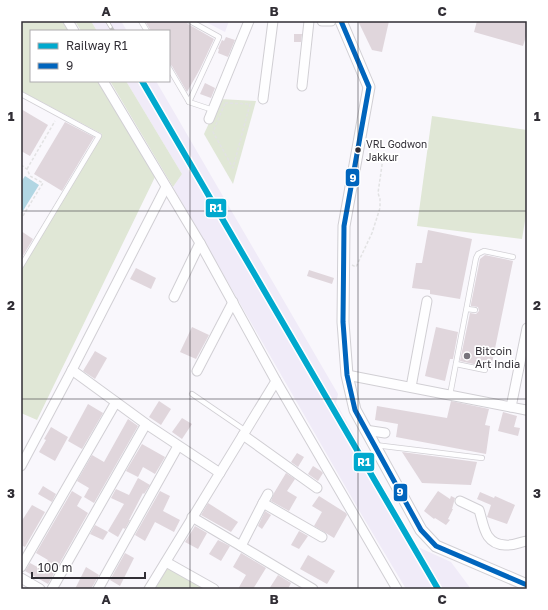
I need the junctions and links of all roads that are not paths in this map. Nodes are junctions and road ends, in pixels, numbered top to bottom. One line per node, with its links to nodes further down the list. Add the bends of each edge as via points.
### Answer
1 (68, 21): 10 (street)
2 (141, 21): 11 (lane)
3 (190, 21): 17 (lane, via 219,37)
4 (249, 21): 18 (street)
5 (273, 21): 16 (street)
6 (309, 21): 14 (street)
7 (322, 21): 8 (street)
8 (330, 21)
9 (341, 21): 34 (street, via 369,87 344,226 343,322)
10 (73, 30)
11 (146, 30)
12 (170, 70): 17 (lane)
13 (104, 82): 20 (street)
14 (302, 86)
15 (21, 94): 23 (lane, via 99,136)
16 (263, 99)
17 (189, 102): 18 (lane)
18 (213, 110): 19 (street)
19 (209, 119)
20 (166, 187): 21 (street); 31 (street)
21 (200, 244): 24 (street); 25 (street)
22 (513, 258): 27 (lane, via 484,250 478,254)
23 (21, 266)
24 (174, 297)
25 (233, 302): 33 (street); 35 (street)
26 (427, 302): 36 (street)
27 (467, 309): 28 (lane); 30 (lane)
28 (475, 310)
29 (527, 328): 40 (street)
30 (456, 364): 32 (lane); 38 (lane)
31 (72, 370): 39 (street); 49 (street)
32 (484, 370)
33 (197, 371)
34 (347, 375): 36 (street); 43 (street, via 355,410)
35 (276, 380): 44 (street); 69 (street)
36 (411, 387): 38 (street)
37 (192, 394): 44 (lane)
38 (450, 395): 40 (street)
39 (116, 402): 42 (street); 60 (street)
40 (511, 407): 41 (street)
41 (526, 410)
42 (146, 424): 47 (street); 64 (street)
43 (365, 430): 45 (street); 46 (street)
44 (244, 433): 50 (street); 51 (street)
45 (385, 433)
46 (373, 444): 48 (lane); 62 (street, via 421,530 436,546)
47 (178, 446): 50 (street); 65 (street)
48 (482, 458)
49 (21, 466)
50 (220, 473): 55 (street)
51 (317, 488)
52 (268, 494): 54 (street)
53 (460, 501): 57 (street, via 479,510 484,530 492,541 505,545)
54 (263, 504): 56 (street); 58 (street)
55 (192, 517): 58 (street); 59 (street)
56 (322, 537)
57 (527, 542)
58 (241, 546): 68 (street)
59 (166, 562): 66 (street); 67 (street)
60 (21, 567)
61 (21, 578): 63 (street)
62 (527, 585)
63 (40, 589)
64 (52, 589)
65 (98, 589)
66 (149, 589)
67 (214, 589)
68 (313, 589)
69 (397, 589)

